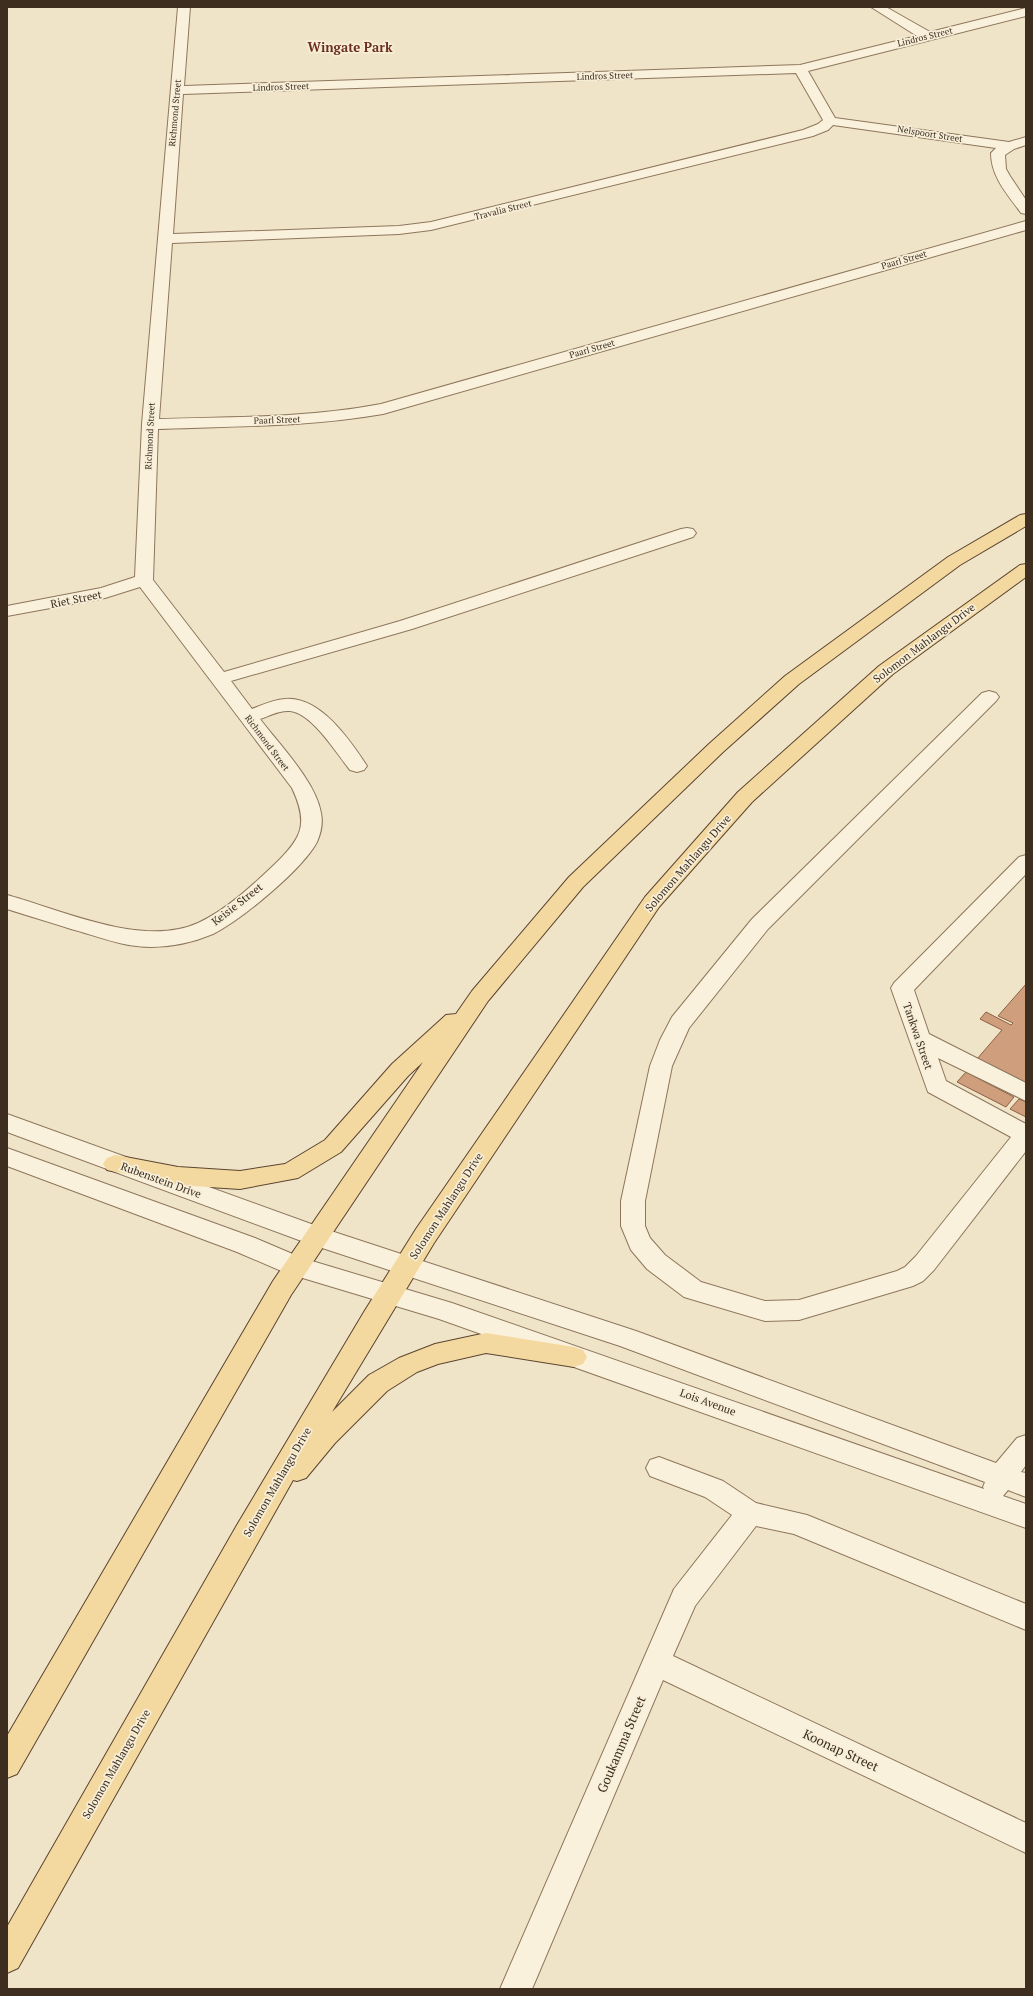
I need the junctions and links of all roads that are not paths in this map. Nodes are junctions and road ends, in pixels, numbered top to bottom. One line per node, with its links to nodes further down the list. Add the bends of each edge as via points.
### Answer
1 (184, 7): 6 (street, Richmond Street)
2 (877, 7): 4 (street)
3 (1026, 12): 4 (street, Lindros Street)
4 (927, 36): 5 (street, Lindros Street)
5 (800, 69): 6 (street, Lindros Street); 7 (street)
6 (177, 90): 12 (street, Richmond Street)
7 (830, 121): 9 (street, Nelspoort Street); 12 (street, Travalia Street, via 816,131 431,226 399,230)
8 (1026, 141): 9 (street)
9 (1009, 146): 10 (street, via 998,153 996,162)
10 (1026, 210)
11 (1026, 225): 13 (street, Paarl Street, via 383,409 313,419)
12 (164, 239): 13 (street, Richmond Street)
13 (150, 424): 17 (street, Richmond Street)
14 (1026, 519): 26 (main road, via 954,562 792,680 716,748 576,882)
15 (687, 533): 19 (street, via 406,625)
16 (1026, 569): 35 (main road, Solomon Mahlangu Drive, via 886,670 745,797 652,902 425,1236)
17 (144, 580): 18 (street, Riet Street, via 105,593); 19 (street, Richmond Street)
18 (7, 611)
19 (219, 679): 21 (street, Richmond Street)
20 (989, 697): 30 (street, via 760,924 680,1023 661,1066 633,1201 633,1226 640,1243 656,1262 693,1290 765,1311 799,1310 914,1274)
21 (248, 717): 22 (street, via 282,706 300,706 324,724); 23 (street, Richmond Street, via 301,786)
22 (357, 766)
23 (312, 811): 25 (street, Keisie Street, via 306,842 294,858 240,905 212,925 192,933 142,939 114,935)
24 (1026, 862): 27 (street, Tankwa Street, via 902,988)
25 (7, 902)
26 (480, 996): 32 (main road, via 400,1070 333,1146 290,1172 240,1180 178,1176); 33 (main road, via 337,1209)
27 (919, 1039): 28 (street); 30 (street, Tankwa Street, via 936,1086)
28 (1026, 1093)
29 (7, 1123): 32 (street, Rubenstein Drive)
30 (1026, 1134)
31 (7, 1157): 34 (street, via 246,1245)
32 (115, 1164): 33 (street, Rubenstein Drive)
33 (316, 1236): 34 (main road); 35 (street, Rubenstein Drive)
34 (295, 1266): 36 (street, Lois Avenue); 48 (main road)
35 (407, 1267): 36 (main road, Solomon Mahlangu Drive); 40 (street, via 627,1338)
36 (388, 1295): 37 (street, Lois Avenue, via 443,1310); 45 (main road, Solomon Mahlangu Drive)
37 (574, 1357): 42 (street, Lois Avenue); 45 (main road, via 486,1343 435,1354 408,1365 378,1383 326,1435)
38 (1026, 1446): 40 (street)
39 (659, 1468): 43 (street, via 714,1489)
40 (1002, 1475): 41 (street); 42 (street)
41 (1026, 1485)
42 (987, 1502): 44 (street, Lois Avenue)
43 (750, 1513): 46 (street, via 796,1523); 47 (street, Goukamma Street, via 684,1598)
44 (1026, 1516)
45 (247, 1533): 50 (main road, Solomon Mahlangu Drive)
46 (1026, 1618)
47 (656, 1662): 49 (street, Koonap Street); 51 (street, Goukamma Street)
48 (7, 1764)
49 (1026, 1838)
50 (7, 1957)
51 (516, 1989)

